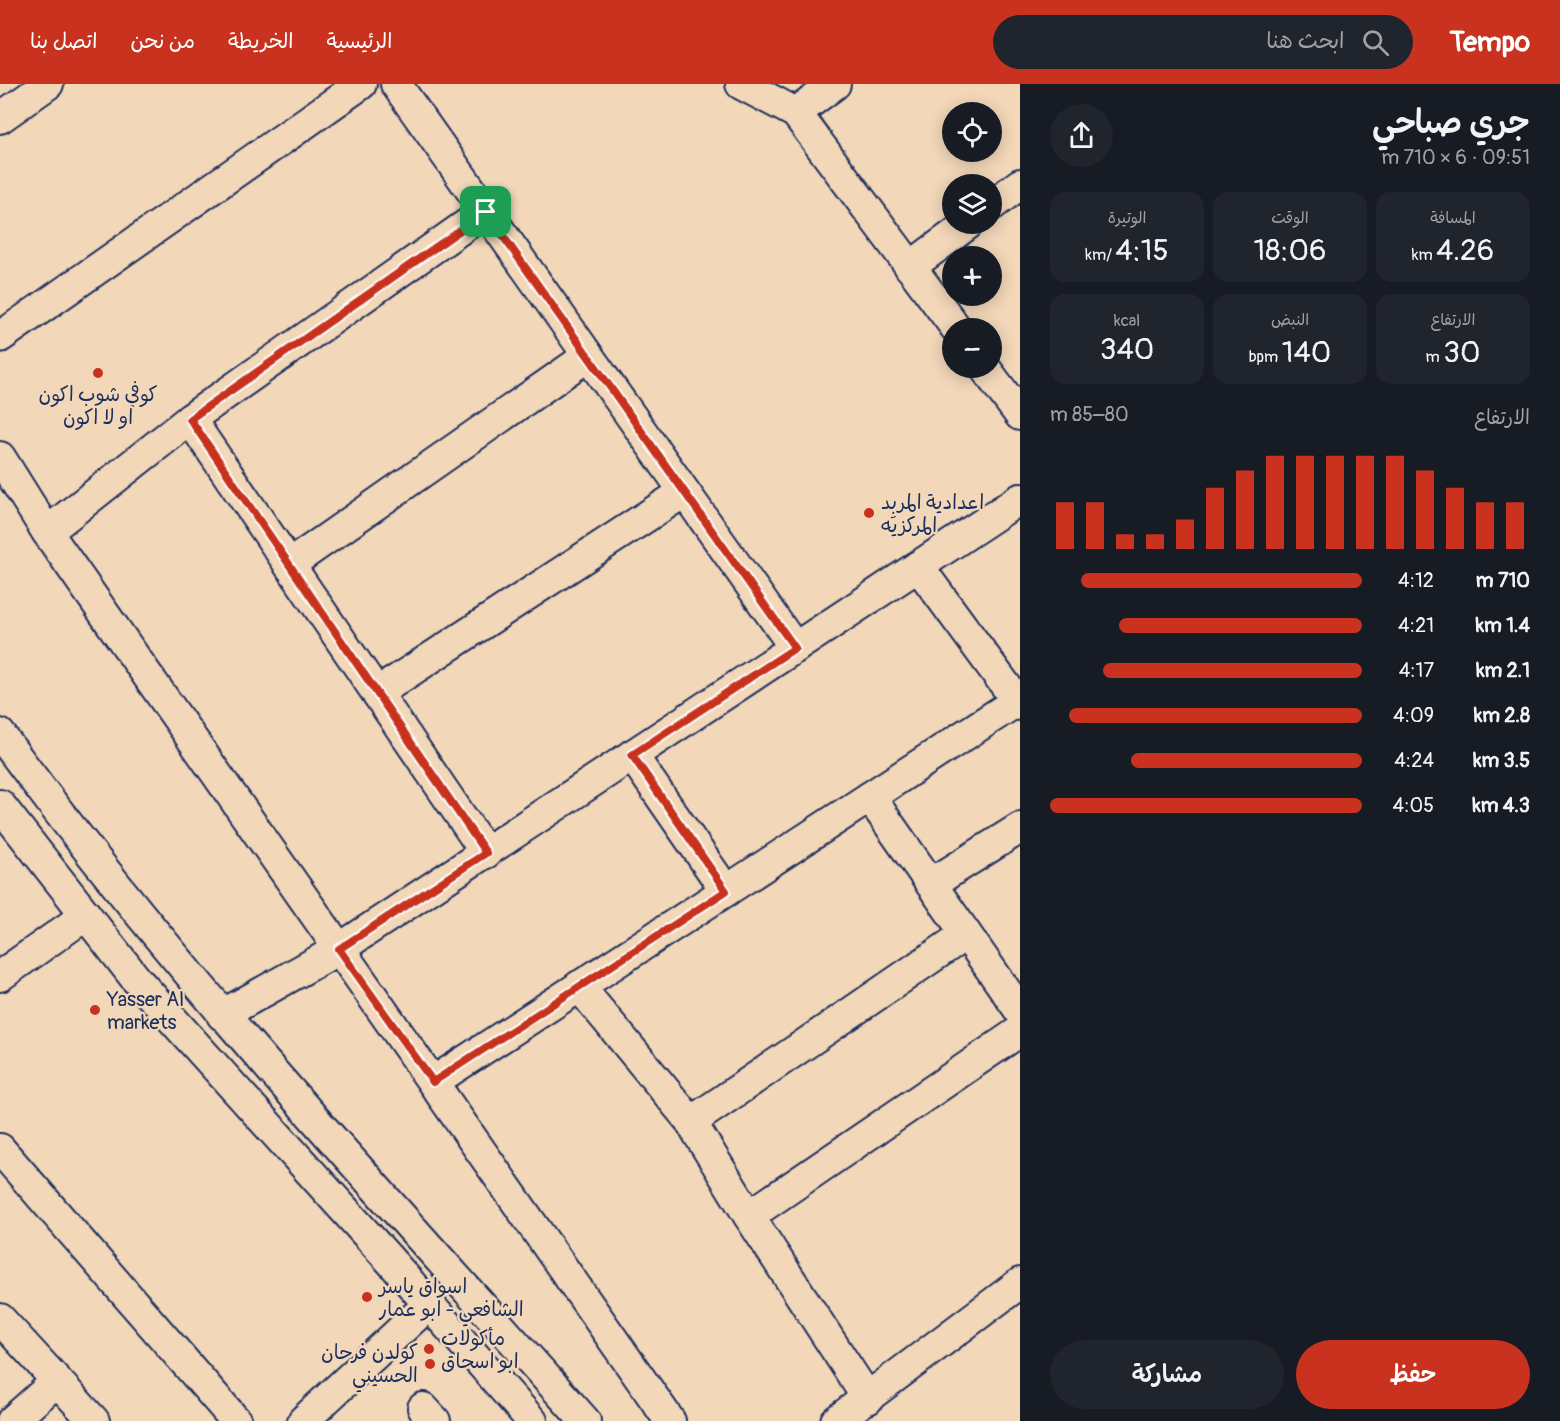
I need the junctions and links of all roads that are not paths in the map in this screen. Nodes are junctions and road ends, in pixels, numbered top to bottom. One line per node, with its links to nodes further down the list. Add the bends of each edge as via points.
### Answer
1 (48, 84): 7 (street)
2 (361, 84): 14 (street)
3 (396, 84): 10 (street)
4 (741, 84): 6 (street)
5 (835, 84): 6 (street)
6 (796, 113): 12 (street)
7 (0, 118)
8 (1020, 184): 9 (street)
9 (1002, 198)
10 (486, 212): 15 (street); 18 (street)
11 (955, 234): 12 (street)
12 (910, 267): 13 (street)
13 (948, 318)
14 (0, 337)
15 (588, 356): 20 (street); 23 (street)
16 (992, 378): 17 (street)
17 (1020, 415)
18 (190, 419): 22 (street); 23 (street)
19 (0, 457): 22 (street)
20 (684, 492): 25 (street); 26 (street)
21 (1020, 499): 24 (street)
22 (47, 532): 38 (street)
23 (289, 565): 26 (street)
24 (918, 566): 25 (street); 27 (street)
25 (795, 648): 29 (street)
26 (377, 693): 33 (street)
27 (1018, 703): 30 (street)
28 (0, 734): 42 (street, via 102,870)
29 (632, 755): 33 (street); 35 (street)
30 (870, 797): 34 (street); 35 (street)
31 (0, 806): 36 (street)
32 (1020, 828): 34 (street)
33 (486, 853): 38 (street)
34 (931, 884): 37 (street)
35 (726, 891): 40 (street)
36 (86, 915): 39 (street); 49 (street, via 136,979)
37 (966, 934): 41 (street); 45 (street)
38 (339, 949): 42 (street); 44 (street)
39 (0, 976)
40 (579, 986): 44 (street); 45 (street)
41 (1020, 1011)
42 (222, 1015): 48 (street)
43 (1020, 1031): 47 (street)
44 (433, 1082): 61 (street)
45 (691, 1122): 47 (street)
46 (0, 1149): 57 (street)
47 (749, 1216): 54 (street)
48 (410, 1225): 49 (street); 60 (street)
49 (388, 1258): 51 (street)
50 (1020, 1283): 54 (street)
51 (429, 1304): 58 (street); 59 (street)
52 (0, 1319): 53 (street)
53 (57, 1381): 55 (street); 56 (street)
54 (868, 1399): 62 (street)
55 (12, 1421)
56 (94, 1421)
57 (236, 1421)
58 (303, 1421)
59 (532, 1421)
60 (585, 1421)
61 (670, 1421)
62 (836, 1421)

